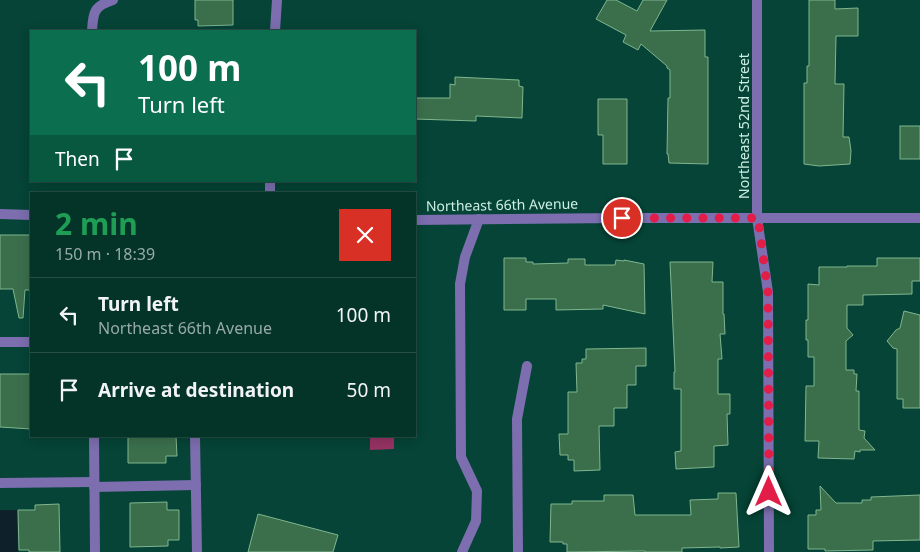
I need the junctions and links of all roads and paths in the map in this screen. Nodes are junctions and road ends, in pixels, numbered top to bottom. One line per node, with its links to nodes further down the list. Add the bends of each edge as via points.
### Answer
1 (113, 0): 4 (street, via 97,8)
2 (278, 0): 5 (street)
3 (757, 0): 8 (street, Northeast 52nd Street)
4 (92, 30)
5 (275, 30)
6 (0, 214): 7 (street)
7 (30, 215)
8 (758, 218): 9 (street, Northeast 66th Avenue); 10 (street, Northeast 66th Avenue); 24 (street, Northeast 52nd Street, via 768,292)
9 (920, 218)
10 (479, 219): 11 (street, Northeast 66th Avenue); 22 (street, via 465,257 460,284 461,457 477,491 476,521)
11 (416, 220)
12 (0, 342): 13 (street)
13 (30, 342)
14 (527, 366): 23 (street, via 517,419)
15 (94, 437): 18 (street)
16 (195, 437): 19 (street)
17 (0, 483): 18 (street)
18 (94, 484): 19 (street); 20 (street)
19 (196, 485): 21 (street)
20 (95, 552)
21 (197, 552)
22 (462, 552)
23 (518, 552)
24 (769, 552)

